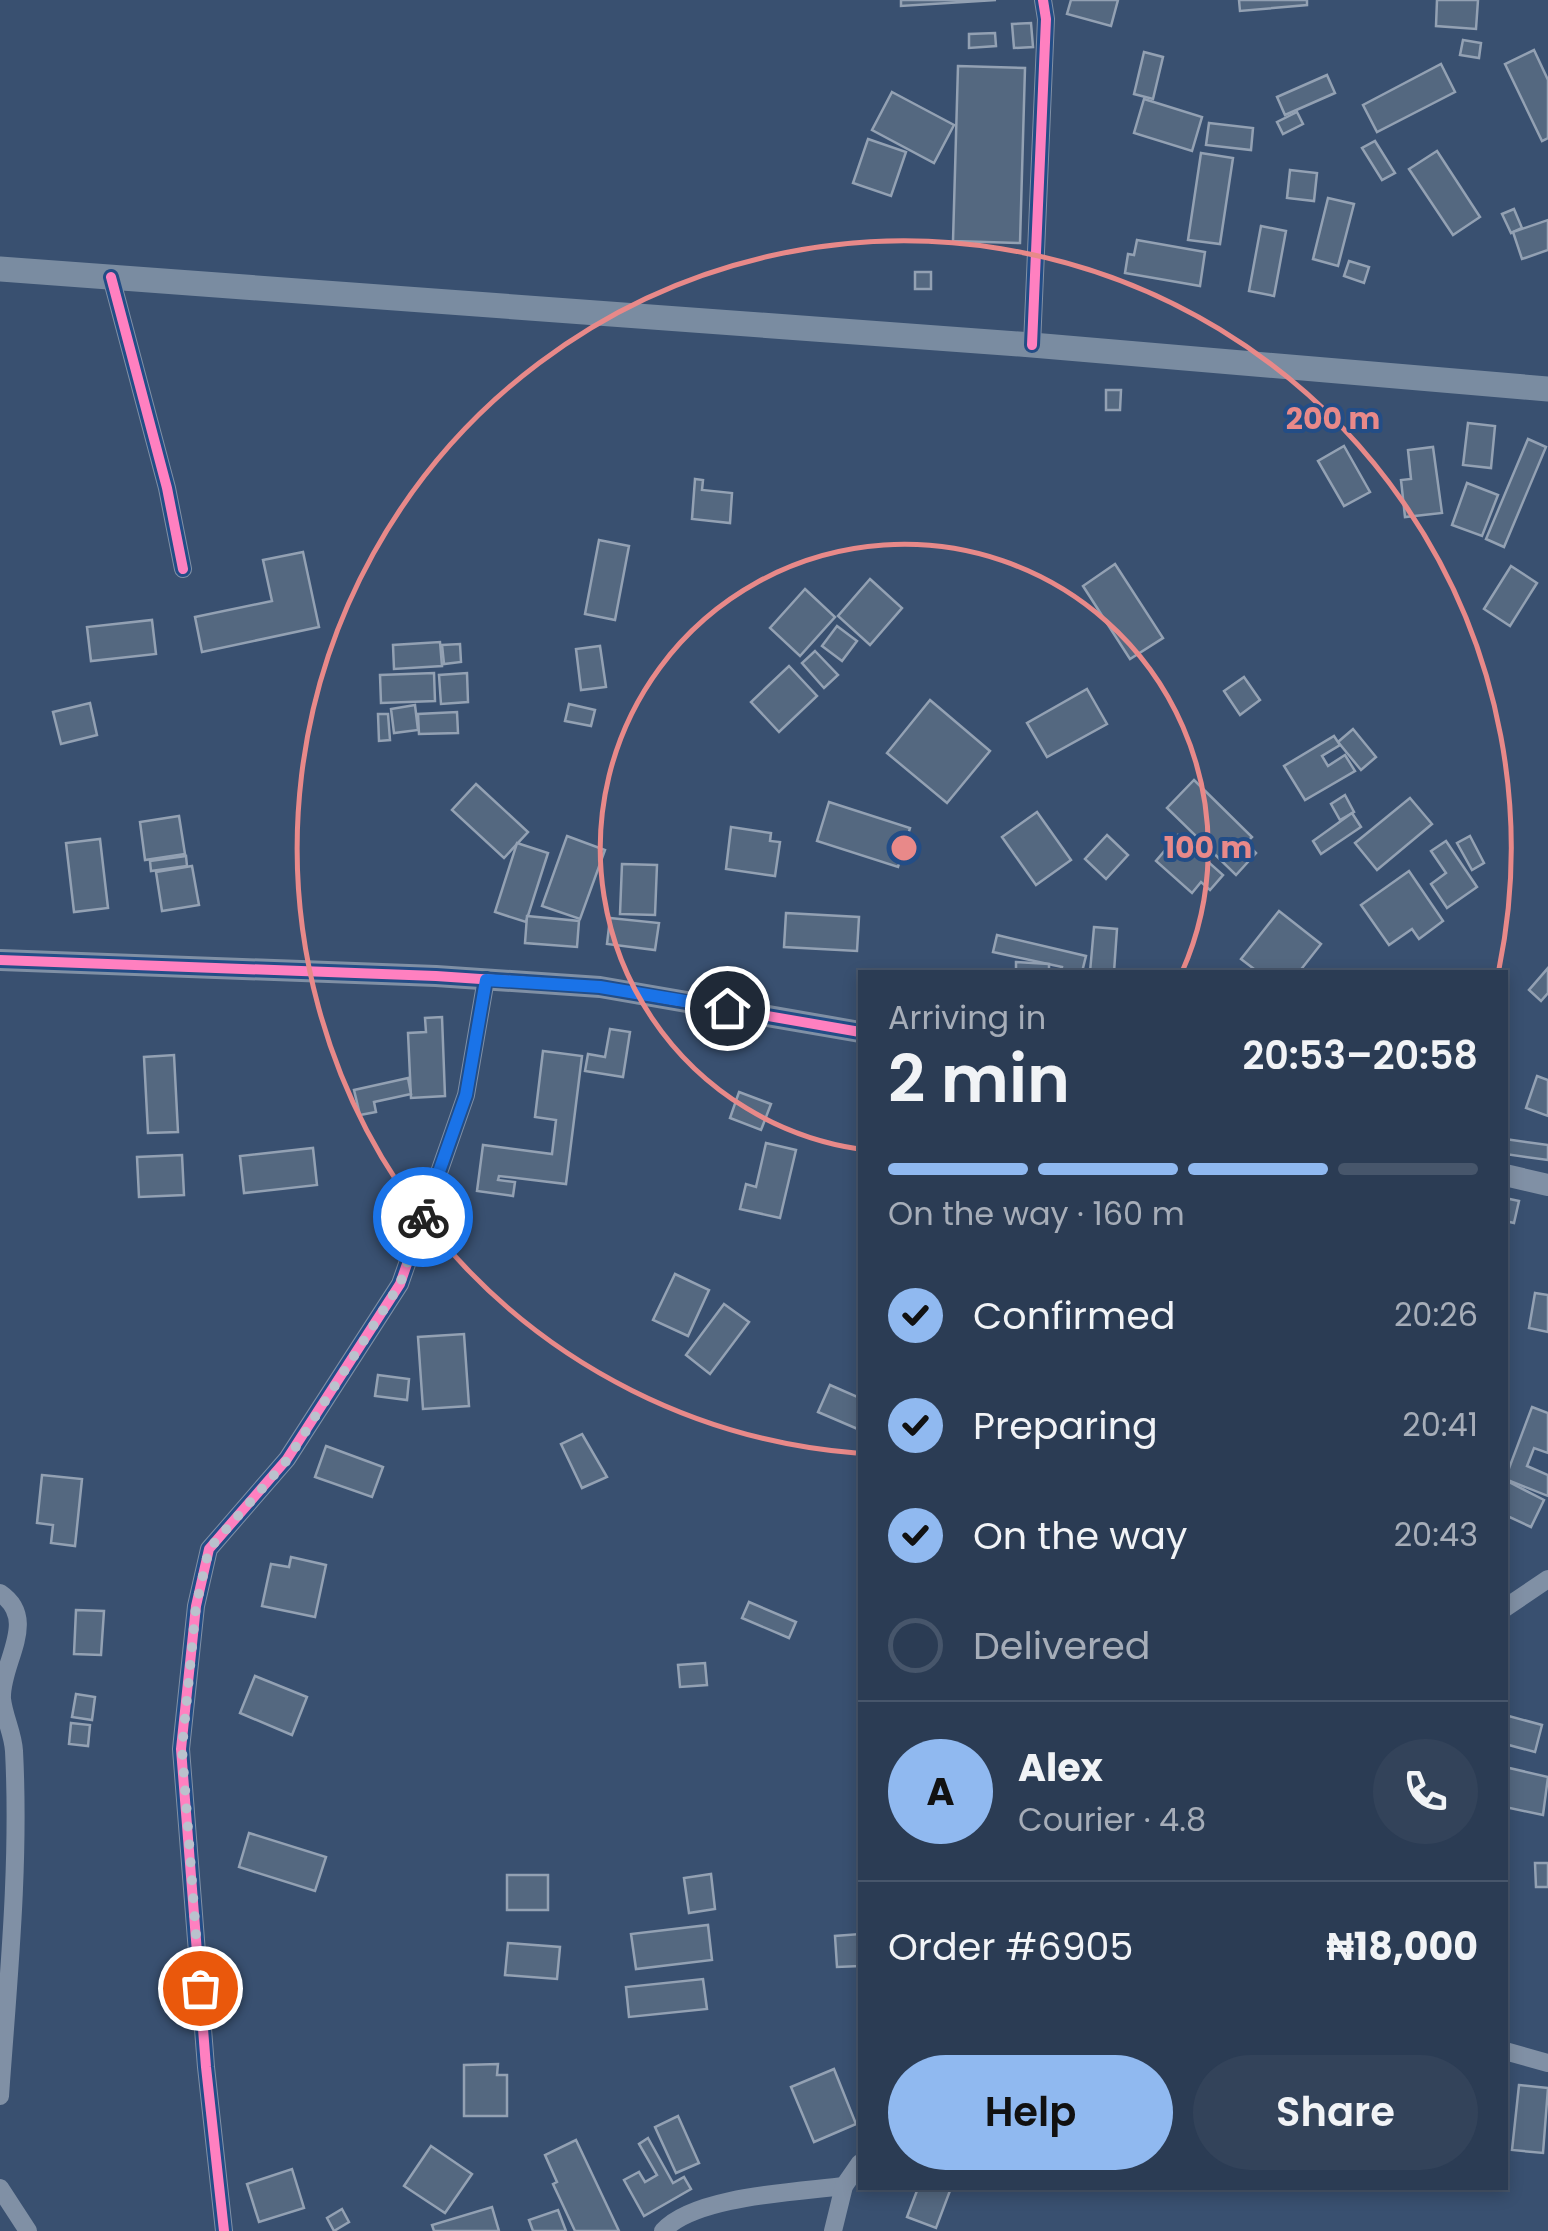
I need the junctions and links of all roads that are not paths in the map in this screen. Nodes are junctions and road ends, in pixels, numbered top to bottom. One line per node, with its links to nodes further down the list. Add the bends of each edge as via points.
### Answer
1 (1043, 0): 4 (street)
2 (0, 269): 3 (main road)
3 (111, 278): 4 (main road); 6 (street)
4 (1032, 346): 5 (main road)
5 (1548, 389)
6 (183, 569)
7 (0, 960): 8 (street)
8 (486, 980): 9 (street, via 600,987); 22 (street, via 466,1095 400,1284 288,1459 209,1549 196,1606 182,1749)
9 (858, 1032)
10 (1508, 1176): 11 (street)
11 (1548, 1186)
12 (1548, 1579): 14 (street)
13 (0, 1593): 17 (street, via 18,1615 2,1698 14,1751 12,1924)
14 (1508, 1606)
15 (1508, 2052): 16 (street)
16 (1548, 2063)
17 (0, 2096)
18 (858, 2166): 19 (street)
19 (844, 2186): 23 (street, via 703,2206); 24 (street)
20 (0, 2188): 21 (street)
21 (28, 2231)
22 (224, 2231)
23 (663, 2231)
24 (833, 2231)

